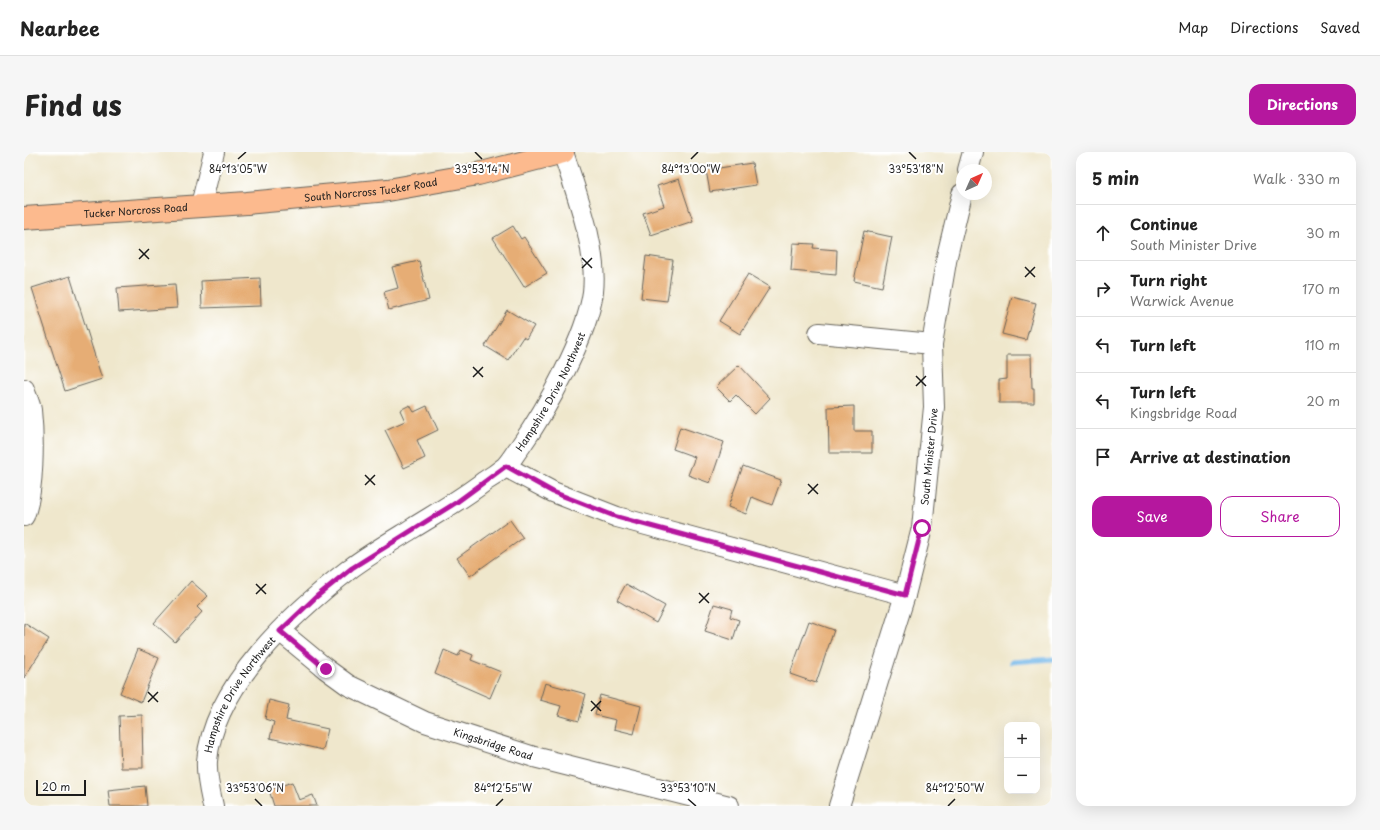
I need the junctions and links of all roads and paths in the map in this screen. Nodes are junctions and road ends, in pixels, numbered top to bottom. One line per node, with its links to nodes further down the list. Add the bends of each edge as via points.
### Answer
1 (214, 152): 7 (street)
2 (563, 152): 6 (main road, South Norcross Tucker Road, via 478,174 388,190); 12 (street, Hampshire Drive Northwest, via 580,204 591,251 593,291 584,326 559,380 534,427)
3 (973, 152): 4 (street)
4 (970, 164)
5 (961, 200): 10 (street, South Minister Drive, via 947,256)
6 (247, 202): 7 (main road, Tucker Norcross Road)
7 (201, 205): 8 (main road, Tucker Norcross Road)
8 (24, 218)
9 (819, 333): 10 (street)
10 (932, 344): 14 (street, South Minister Drive, via 934,407 922,528)
11 (24, 389): 13 (street, via 30,410 32,464)
12 (506, 466): 14 (street, via 553,492 617,517); 15 (street, Hampshire Drive Northwest, via 457,502 352,568)
13 (24, 516)
14 (905, 595): 18 (street, South Minister Drive)
15 (280, 631): 16 (street, Hampshire Drive Northwest, via 248,667 228,698 213,734 208,761); 17 (street, Kingsbridge Road, via 348,685 389,707 425,722 534,757)
16 (213, 806)
17 (729, 806)
18 (839, 806)

